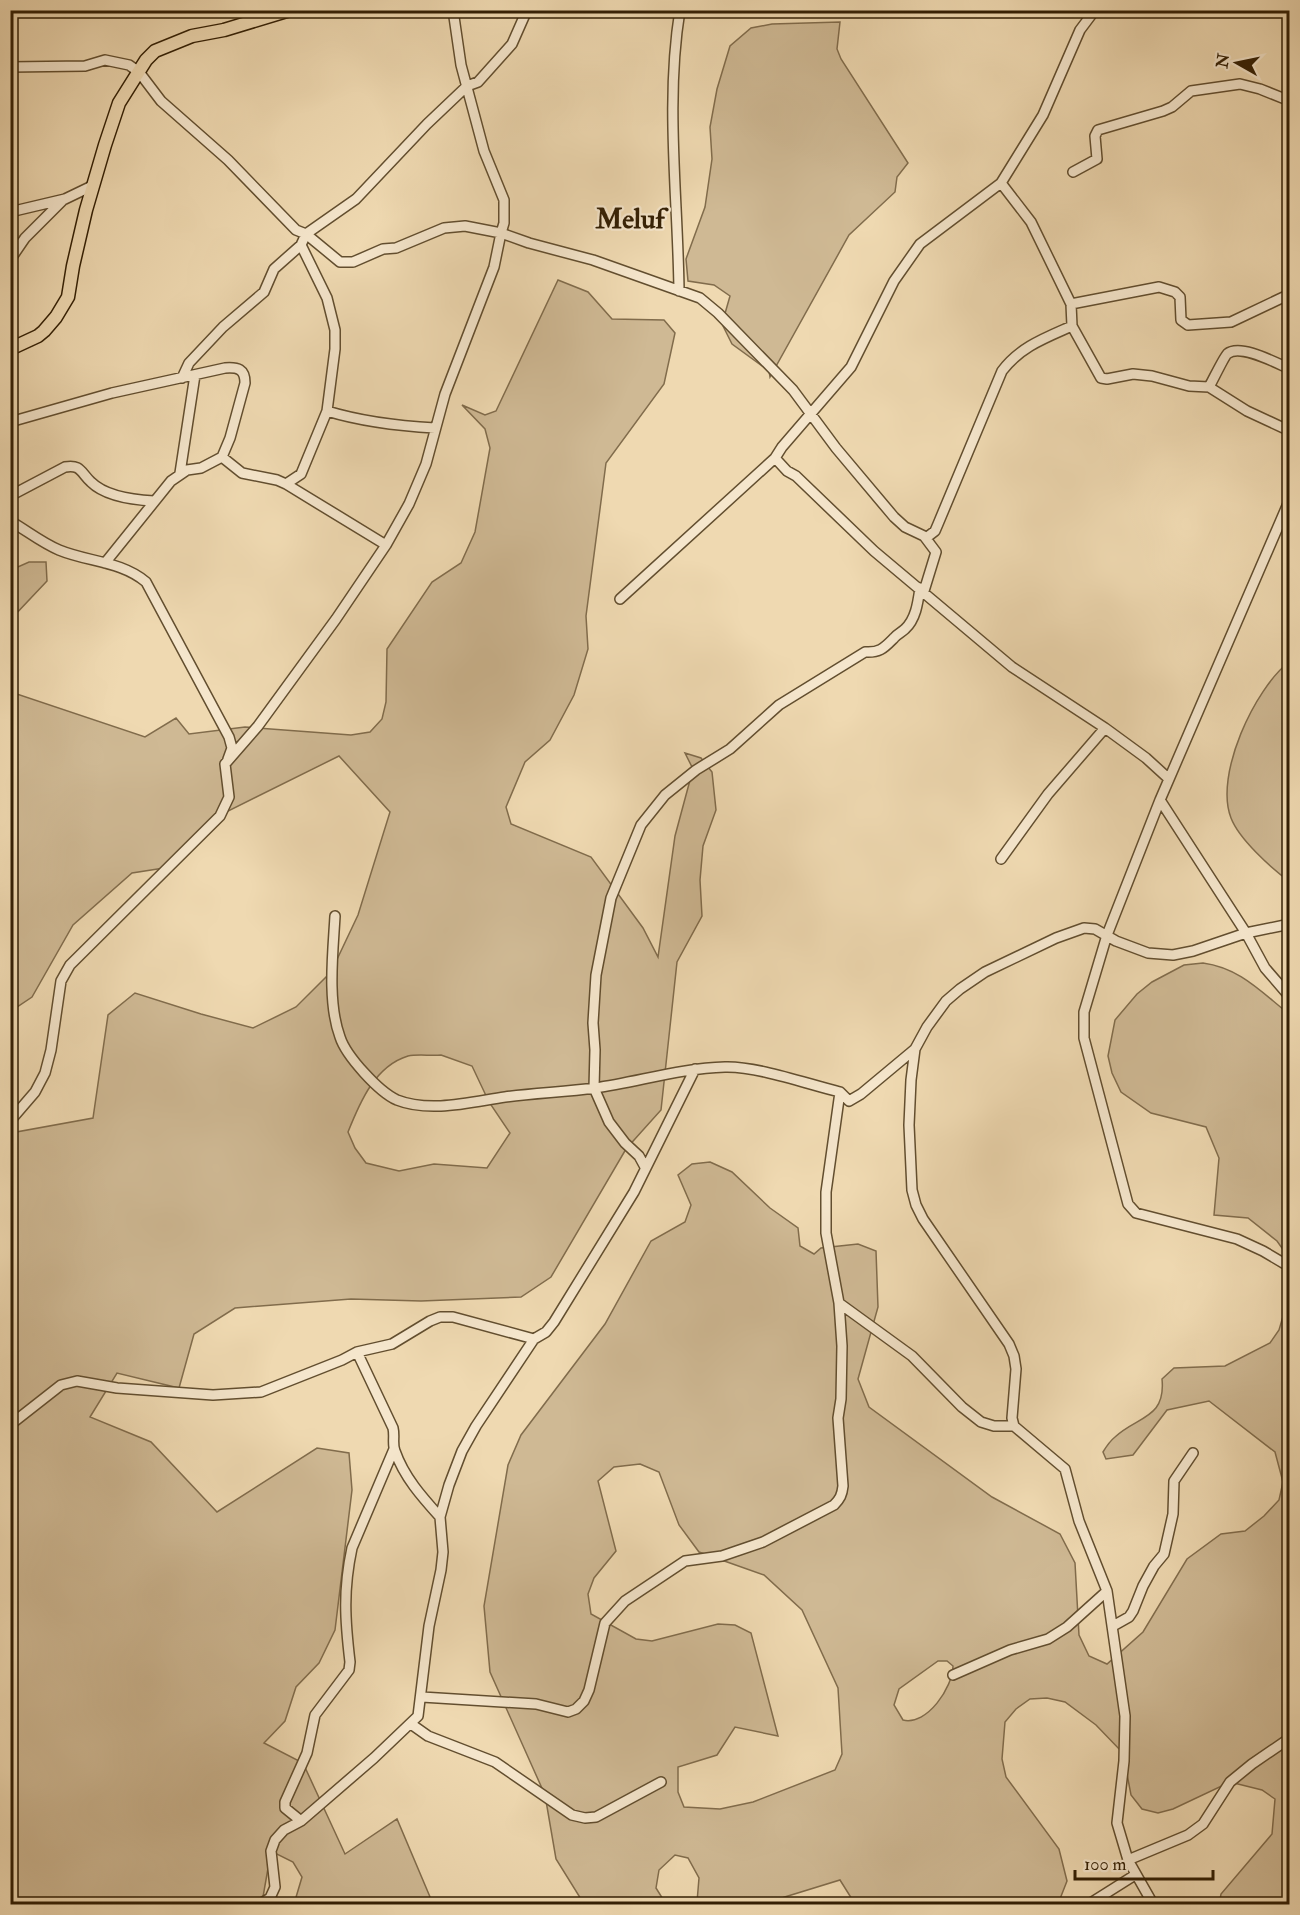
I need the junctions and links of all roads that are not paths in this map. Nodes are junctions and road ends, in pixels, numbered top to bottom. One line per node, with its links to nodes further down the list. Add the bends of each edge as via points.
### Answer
1 (290, 10): 7 (main road, via 192,36 155,51)
2 (453, 10): 8 (street)
3 (527, 10): 8 (street, via 512,44 478,82)
4 (680, 10): 19 (street, via 673,117)
5 (1095, 10): 11 (street, via 1080,30 1043,115)
6 (10, 67): 7 (street, via 85,66 105,60 129,65)
7 (139, 72): 12 (main road, via 119,104); 16 (street, via 161,101 228,160 296,230)
8 (467, 86): 15 (street, via 484,151 504,200); 16 (street, via 356,199)
9 (1290, 101): 10 (street, via 1247,85 1191,91 1163,111 1098,130 1097,159)
10 (1073, 172)
11 (1001, 183): 21 (street, via 1031,222); 29 (street, via 920,244 894,281 851,367)
12 (92, 186): 13 (street); 23 (main road, via 68,297 44,331)
13 (64, 199): 14 (street); 18 (street, via 25,238)
14 (10, 212)
15 (501, 233): 16 (street, via 465,226 444,228 353,262 340,262); 19 (street); 31 (street, via 494,267)
16 (306, 234): 17 (street)
17 (301, 245): 26 (street, via 274,269 264,292 189,363); 28 (street, via 327,298 334,330)
18 (10, 260)
19 (679, 291): 29 (street, via 700,298 718,313 794,390)
20 (1290, 294): 21 (street, via 1238,320 1188,325 1181,320 1180,297 1159,287)
21 (1071, 304): 22 (street)
22 (1071, 326): 27 (street, via 1101,378 1133,374); 41 (street, via 1029,345 1002,371 935,531)
23 (10, 349)
24 (1290, 369): 27 (street, via 1247,352 1232,352 1224,357)
25 (195, 375): 26 (street); 33 (street, via 234,367 245,375); 35 (street)
26 (182, 378): 30 (street)
27 (1209, 387): 32 (street)
28 (327, 411): 31 (street, via 357,420); 36 (street, via 301,474)
29 (812, 414): 34 (street); 41 (street, via 894,517)
30 (10, 422)
31 (435, 428): 42 (street, via 426,464)
32 (1290, 431)
33 (222, 457): 35 (street); 36 (street, via 242,473)
34 (775, 458): 44 (street); 45 (street)
35 (180, 473): 39 (street)
36 (286, 484): 42 (street)
37 (10, 496): 39 (street, via 73,465 90,482 109,492)
38 (1290, 499): 48 (street)
39 (154, 501): 43 (street)
40 (10, 521): 43 (street, via 57,549)
41 (926, 538): 44 (street, via 936,552)
42 (386, 545): 47 (street, via 258,726)
43 (105, 563): 47 (street, via 146,582 229,737 232,748)
44 (922, 590): 46 (street, via 1012,667); 58 (street, via 913,618 885,648 865,652 779,705 730,749 665,795 641,825 611,898 604,928 596,975)
45 (620, 599)
46 (1106, 728): 48 (street); 50 (street, via 1048,794)
47 (225, 764): 60 (street, via 229,797 220,816 70,965 61,981 45,1072 35,1092)
48 (1169, 779): 49 (street)
49 (1160, 800): 53 (street); 54 (street)
50 (1001, 859)
51 (335, 916): 58 (street, via 332,990 339,1036 348,1054 396,1099 421,1106)
52 (1290, 924): 53 (street)
53 (1246, 933): 54 (street, via 1173,955 1148,953); 55 (street, via 1265,968)
54 (1107, 935): 56 (street, via 1084,928 985,972 946,1001); 62 (street, via 1084,1012 1084,1038 1128,1204 1136,1214 1237,1239)
55 (1290, 998)
56 (915, 1049): 59 (street, via 849,1101); 67 (street, via 909,1125 915,1204 1009,1344 1016,1369 1011,1418)
57 (695, 1069): 58 (street); 59 (street, via 747,1069); 61 (street)
58 (594, 1088): 61 (street, via 609,1122)
59 (840, 1092): 63 (street, via 826,1192 826,1233)
60 (10, 1121)
61 (645, 1167): 64 (street, via 634,1192 554,1322)
62 (1290, 1268)
63 (839, 1303): 67 (street, via 912,1356 981,1422); 74 (street, via 842,1346 838,1418 843,1486 834,1505 763,1542 722,1556 685,1561 625,1601 604,1623 589,1690 576,1709 568,1712 536,1704)
64 (534, 1339): 65 (street, via 440,1317 392,1344); 70 (street, via 462,1451)
65 (357, 1352): 66 (street, via 274,1388 250,1394 213,1395 77,1382 61,1385); 68 (street, via 393,1428)
66 (10, 1425)
67 (1014, 1426): 71 (street, via 1065,1469 1079,1521)
68 (393, 1449): 70 (street, via 416,1491); 78 (street, via 348,1565 344,1603 349,1670 315,1715 307,1753 285,1802 285,1808)
69 (1193, 1453): 72 (street, via 1174,1481 1173,1514 1164,1554 1129,1617)
70 (440, 1517): 74 (street, via 443,1552 429,1626)
71 (1107, 1592): 72 (street); 73 (street, via 1048,1639 1010,1650)
72 (1113, 1626): 79 (street, via 1125,1716 1117,1823)
73 (953, 1675)
74 (422, 1697): 75 (street, via 418,1716)
75 (411, 1724): 77 (street, via 428,1736 495,1762 572,1815 596,1817); 78 (street)
76 (1290, 1738): 79 (street, via 1230,1782 1203,1824 1188,1835)
77 (662, 1782)
78 (301, 1821): 81 (street, via 275,1840 271,1851 275,1887 270,1898)
79 (1128, 1860): 80 (street)
80 (1135, 1875): 82 (street); 83 (street)
81 (260, 1905)
82 (1089, 1905)
83 (1153, 1905)

